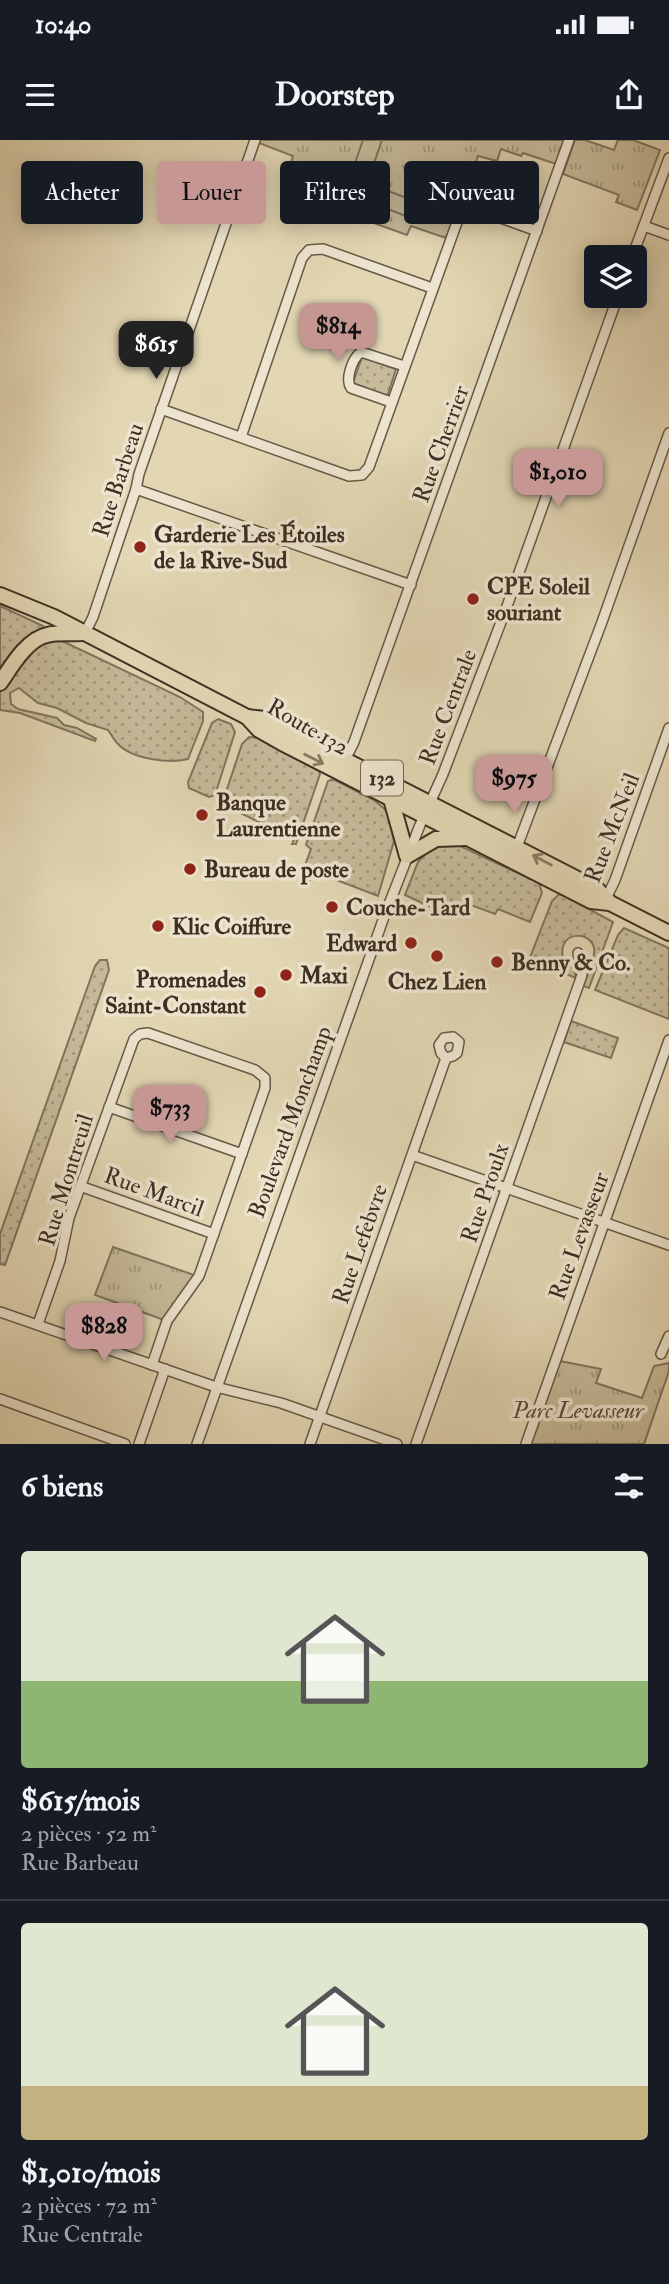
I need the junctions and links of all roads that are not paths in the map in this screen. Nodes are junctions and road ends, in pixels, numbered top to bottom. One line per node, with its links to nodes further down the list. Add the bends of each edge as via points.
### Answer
1 (255, 140): 12 (street, Rue Barbeau)
2 (569, 140): 5 (street, Rue Cherrier)
3 (669, 158): 4 (street)
4 (644, 226): 6 (street); 7 (street)
5 (537, 231): 8 (street, via 477,209 464,210); 16 (street, Rue Cherrier)
6 (669, 235)
7 (637, 245)
8 (432, 288): 10 (street); 14 (street, via 323,249 309,250 302,258)
9 (614, 308): 26 (street, Rue Centrale, via 506,609)
10 (404, 366): 11 (street); 11 (street, via 360,352 348,378 351,388)
11 (391, 402): 14 (street, via 369,467 362,475 349,476)
12 (162, 409): 14 (street); 15 (street, Rue Barbeau)
13 (669, 433): 28 (street)
14 (241, 437)
15 (136, 489): 16 (street); 20 (street, Rue Barbeau)
16 (411, 585): 24 (street, Rue Cherrier)
17 (0, 586): 19 (highway, 132)
18 (0, 595): 19 (highway, Route 132 / 132)
19 (54, 617): 20 (highway, Route 132 / 132)
20 (85, 633): 21 (highway, via 39,638); 22 (highway, Route 132 / 132)
21 (0, 683)
22 (247, 718): 24 (highway, Route 132 / 132, via 265,719); 25 (highway, Route 132 / 132, one-way to 25, via 259,730)
23 (669, 728): 30 (street, Rue McNeil)
24 (345, 760): 26 (highway, Route 132 / 132)
25 (391, 799): 26 (highway, Route 132 / 132); 29 (highway)
26 (427, 809): 27 (highway, Route 132 / 132); 28 (highway, Route 132 / 132); 29 (street, Boulevard Monchamp)
27 (467, 838): 29 (highway, via 436,839); 30 (highway, Route 132 / 132, via 591,901)
28 (517, 847): 30 (highway, Route 132 / 132, one-way to 28, via 597,889)
29 (407, 856): 49 (street, Boulevard Monchamp)
30 (607, 901): 31 (highway, Route 132 / 132)
31 (669, 933)
32 (578, 953): 39 (street, Rue Proulx, via 582,975)
33 (669, 1040): 40 (street, Rue Levasseur)
34 (446, 1058): 37 (street, Rue Lefebvre)
35 (109, 1107): 36 (street); 36 (street, Rue Montreuil, via 134,1039 144,1033 255,1070 265,1078 265,1088); 38 (street, Rue Montreuil)
36 (242, 1154): 41 (street, Rue Montreuil)
37 (412, 1155): 39 (street); 51 (street, Rue Lefebvre)
38 (80, 1186): 41 (street, Rue Marcil); 44 (street, Rue Montreuil)
39 (507, 1188): 40 (street); 57 (street, Rue Proulx)
40 (605, 1222): 42 (street); 58 (street, Rue Levasseur)
41 (214, 1234): 47 (street, Rue Montreuil, via 197,1280 167,1321)
42 (669, 1245)
43 (0, 1312): 44 (street)
44 (38, 1324): 47 (street)
45 (669, 1336): 46 (street)
46 (661, 1354)
47 (152, 1365): 48 (street)
48 (165, 1369): 49 (street); 53 (street)
49 (216, 1387): 51 (street); 54 (street, Boulevard Monchamp)
50 (0, 1399): 52 (street)
51 (320, 1416): 55 (street, Rue Lefebvre); 56 (street)
52 (125, 1444)
53 (139, 1444)
54 (197, 1444)
55 (310, 1444)
56 (397, 1444)
57 (416, 1444)
58 (526, 1444)

